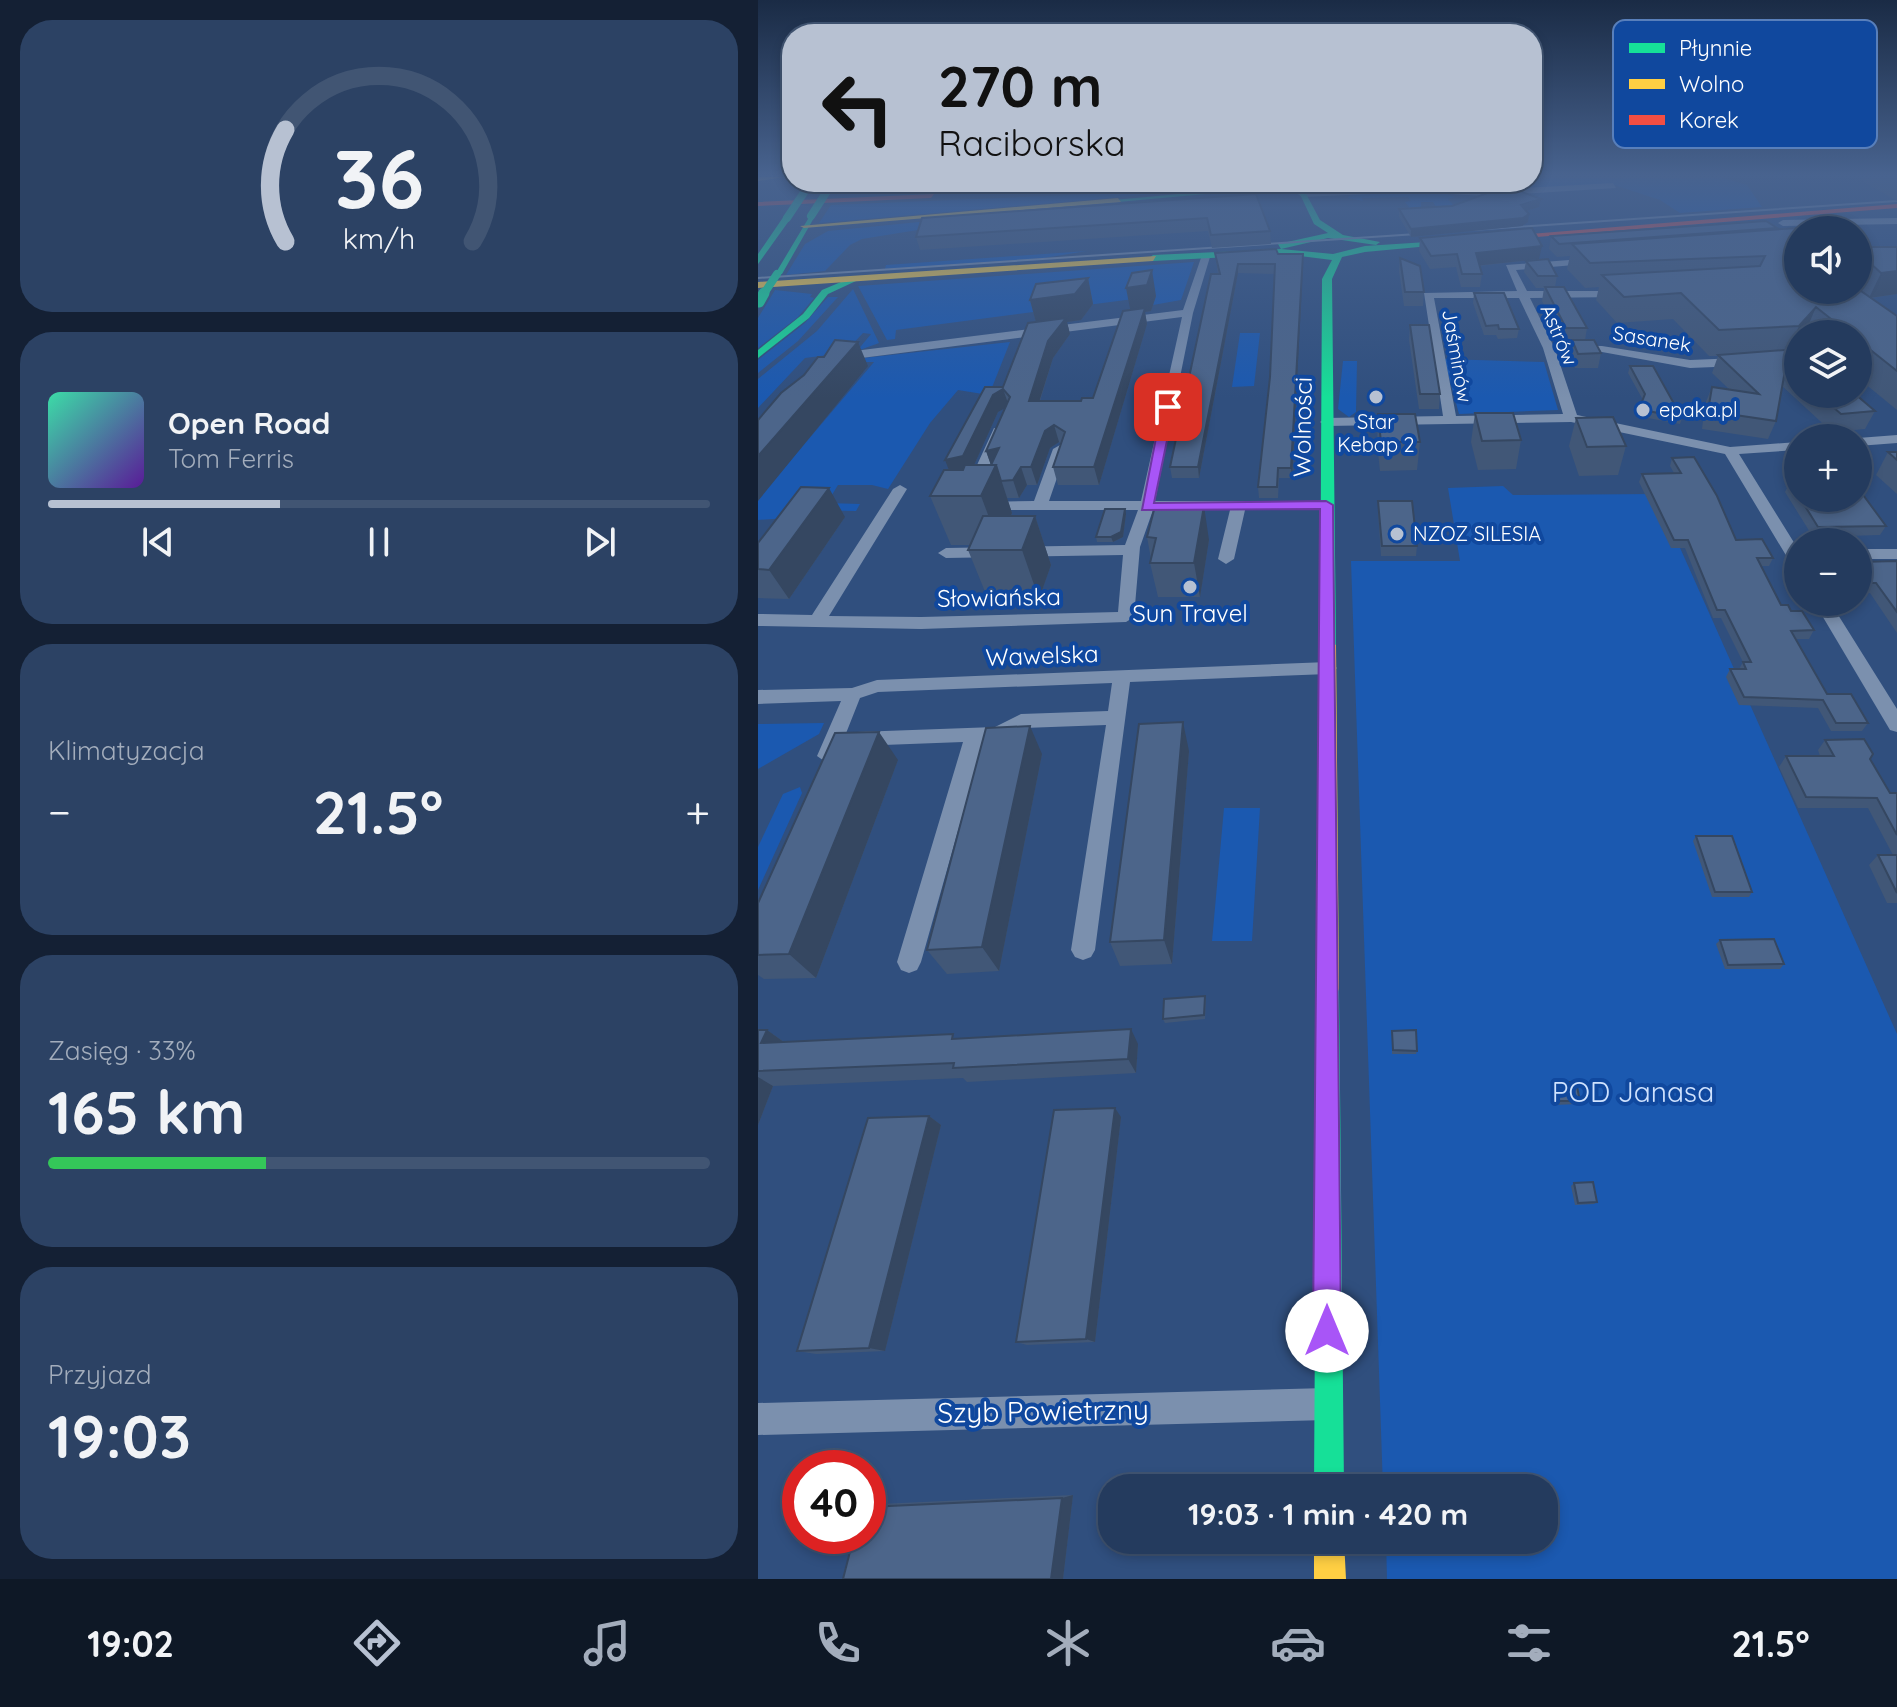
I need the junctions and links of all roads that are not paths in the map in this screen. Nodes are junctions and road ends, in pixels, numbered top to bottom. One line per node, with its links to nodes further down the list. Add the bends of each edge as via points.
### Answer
1 (786, 251): 7 (street)
2 (793, 251): 7 (street)
3 (1234, 251): 8 (street)
4 (1243, 251): 9 (street)
5 (1313, 251): 11 (street, Wolności)
6 (1344, 251): 11 (street, Wolności)
7 (787, 256): 15 (street, bridge)
8 (1176, 256): 9 (street); 12 (street, via 860,278)
9 (1205, 258): 16 (street, Słowiańska)
10 (1600, 260): 14 (street, Astrów, via 1510,267)
11 (1327, 279): 24 (street, Wolności)
12 (818, 286): 15 (street); 18 (street, via 806,316)
13 (1633, 294): 14 (street)
14 (1522, 295): 17 (street, Astrów); 23 (street, Jaśminów, via 1428,295)
15 (758, 297)
16 (1188, 313): 19 (street); 34 (street, Słowiańska)
17 (1549, 348): 20 (street, Sasanek, via 1602,349 1690,364); 22 (street, Astrów)
18 (758, 355)
19 (821, 360)
20 (1752, 361)
21 (1007, 413): 32 (street, via 965,506)
22 (1571, 418): 23 (street); 29 (street)
23 (1450, 420): 24 (street)
24 (1326, 422): 31 (street, Wolności)
25 (1897, 439): 26 (street)
26 (1872, 441)
27 (1784, 447): 29 (street)
28 (1060, 449): 32 (street)
29 (1730, 451): 35 (street)
30 (900, 489): 43 (street)
31 (1326, 505): 33 (street); 44 (street, Wolności)
32 (1040, 506): 34 (street)
33 (1238, 506): 34 (street); 40 (street)
34 (1147, 507): 36 (street, Słowiańska)
35 (1784, 536)
36 (1129, 550): 37 (street); 43 (street, Słowiańska, via 1126,617 1121,619)
37 (946, 553)
38 (1872, 554): 39 (street)
39 (1897, 554)
40 (1226, 559)
41 (1831, 616): 49 (street)
42 (758, 620): 43 (street, Słowiańska)
43 (818, 620)
44 (1328, 668): 45 (street, Wawelska); 55 (street, Wolności)
45 (1122, 677): 46 (street, Wawelska, via 877,686); 48 (street)
46 (853, 694): 47 (street, Wawelska); 51 (street)
47 (758, 697)
48 (1117, 718): 50 (street, via 1021,721 998,734); 53 (street)
49 (1895, 718)
50 (975, 735): 51 (street); 54 (street)
51 (834, 739): 52 (street)
52 (816, 781)
53 (1083, 950)
54 (909, 962)
55 (1327, 1404): 56 (street, Szyb Powietrzny); 57 (street, Wolności)
56 (758, 1419)
57 (1329, 1474)
58 (1329, 1554): 59 (street)
59 (1330, 1579)

